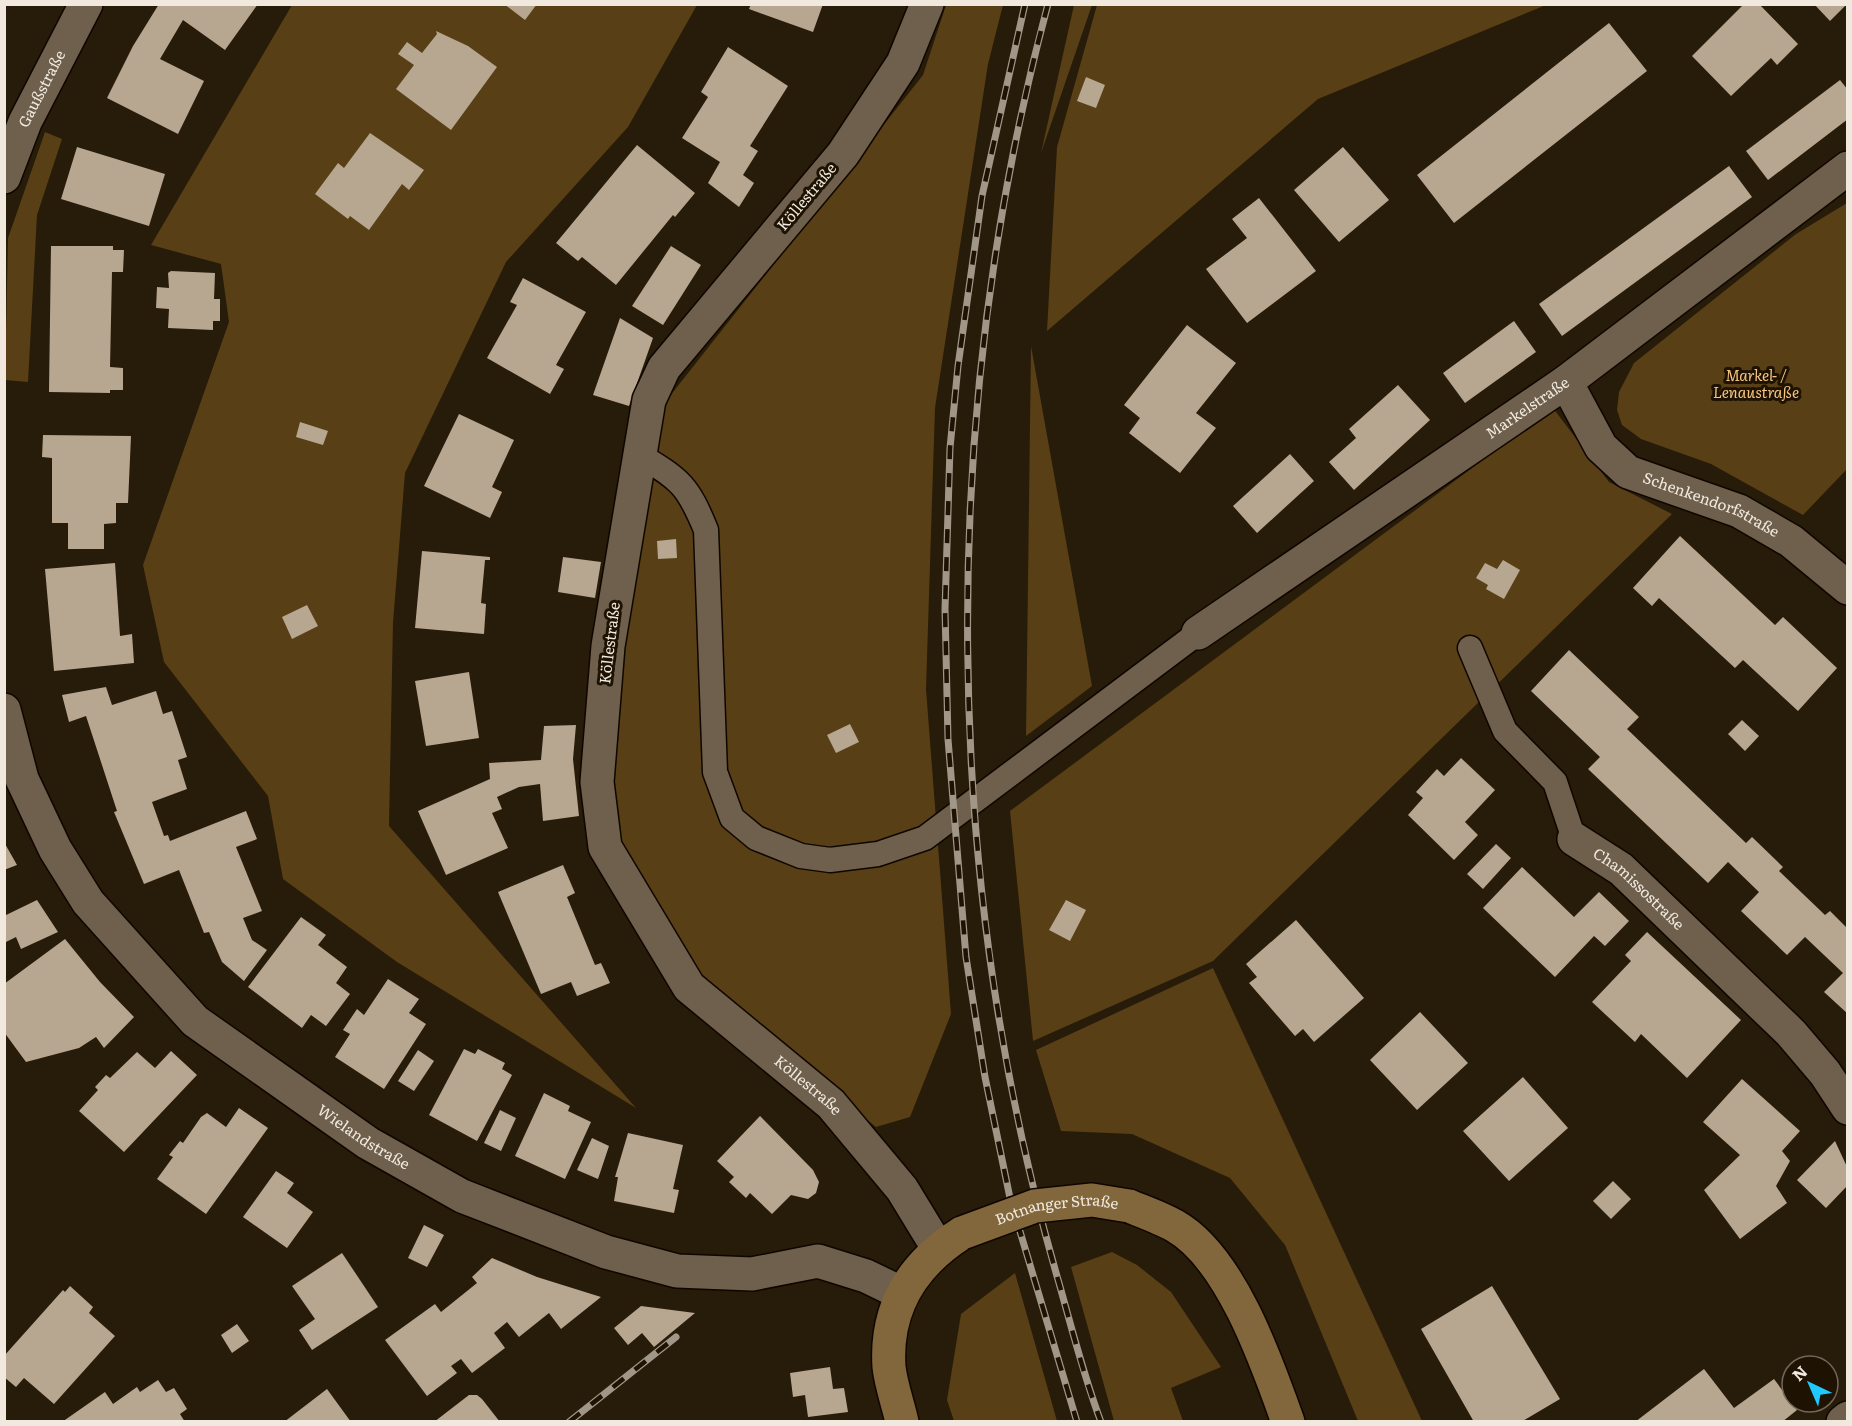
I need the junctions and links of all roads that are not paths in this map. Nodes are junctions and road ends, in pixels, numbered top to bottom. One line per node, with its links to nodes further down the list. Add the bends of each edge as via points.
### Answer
1 (86, 4): 4 (street, Gaußstraße, via 25,122)
2 (927, 4): 6 (street, Köllestraße, via 903,63 843,154 664,368 650,400)
3 (1848, 168): 5 (street, Markelstraße)
4 (4, 177)
5 (1566, 382): 7 (street, Schenkendorfstraße, via 1601,447 1628,472 1739,511 1791,541); 8 (street, Markelstraße)
6 (641, 456): 8 (lane, via 675,476 694,502 706,530 715,772 732,818 756,838 801,856 830,860 878,854 925,838); 13 (street, Köllestraße, via 608,646 597,782 605,847 689,987 831,1104)
7 (1848, 588)
8 (1198, 633)
9 (1470, 648): 11 (lane, Chamissostraße, via 1505,731 1555,782)
10 (4, 710): 14 (street, Wielandstraße, via 22,779 55,849 88,902 195,1021 368,1143 462,1196 606,1252 677,1271 752,1274 818,1260)
11 (1574, 839): 12 (street, Chamissostraße, via 1621,869 1791,1034 1825,1073)
12 (1848, 1108)
13 (950, 1241): 14 (main road); 17 (main road, Botnanger Straße, bridge, via 1035,1206 1092,1200 1129,1206 1176,1226 1213,1261 1242,1308)
14 (901, 1293): 16 (main road, via 891,1331 889,1368)
15 (1848, 1418): 18 (street)
16 (902, 1422)
17 (1288, 1422)
18 (1843, 1422)

